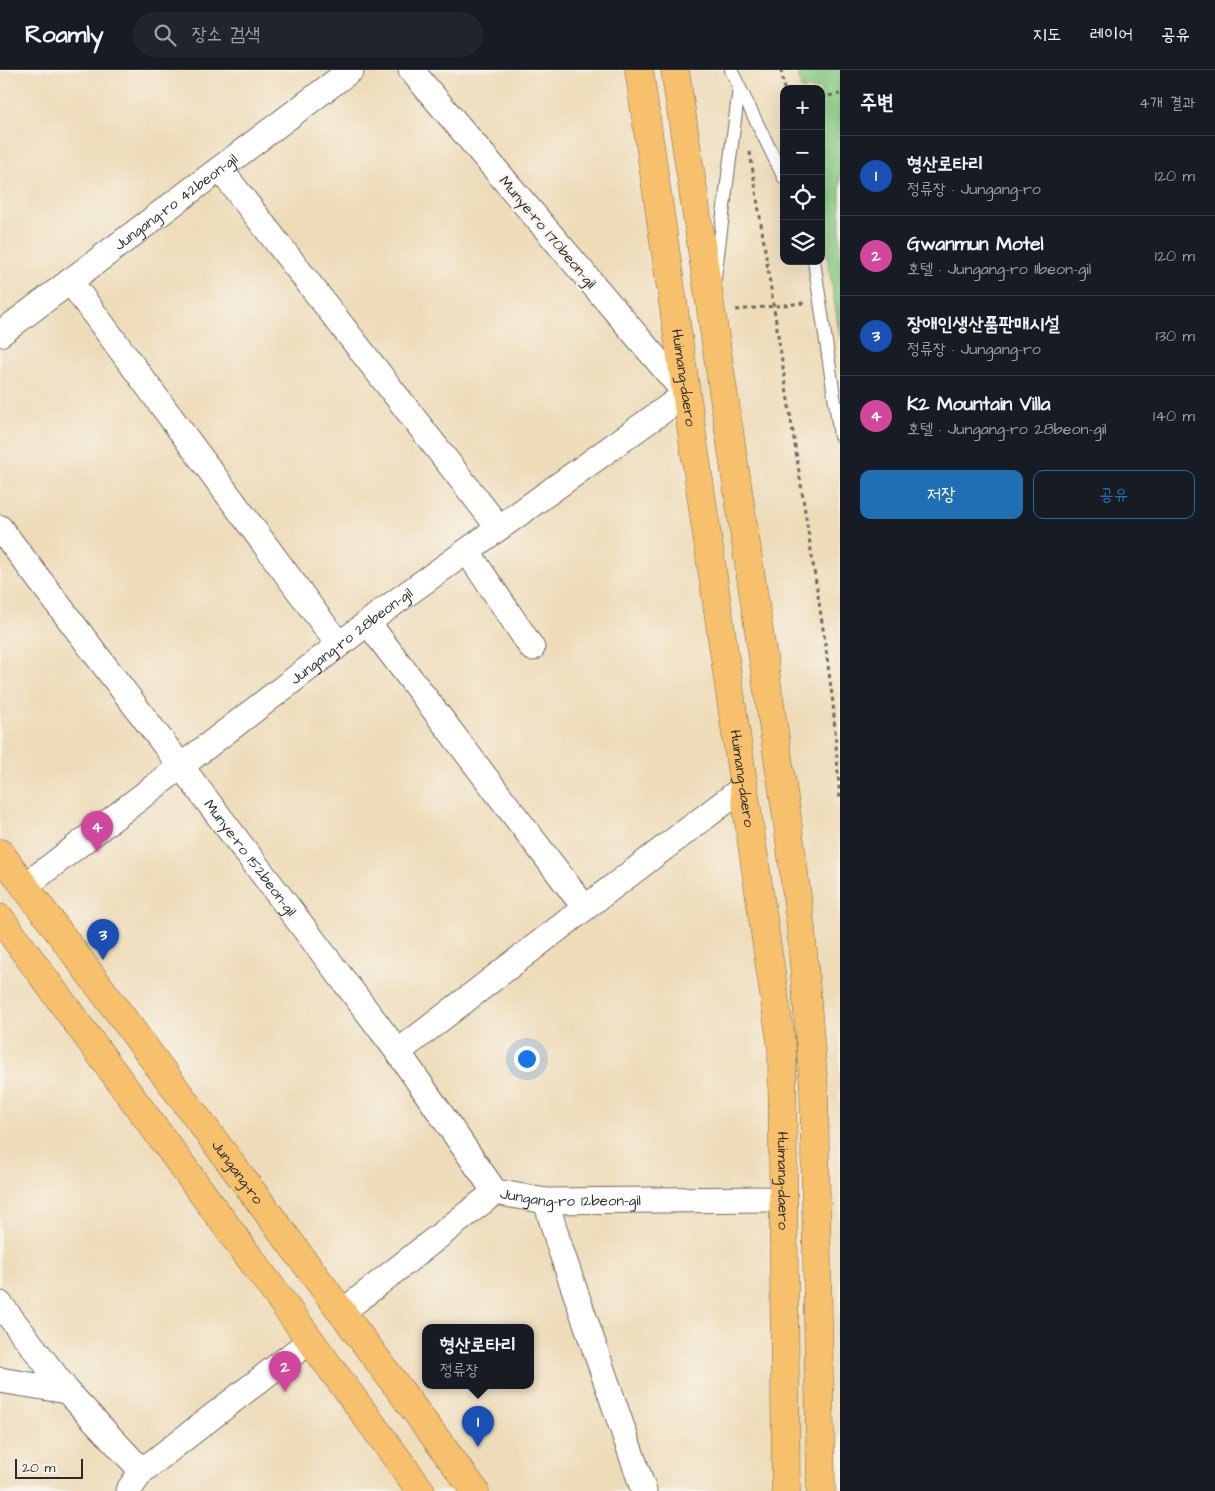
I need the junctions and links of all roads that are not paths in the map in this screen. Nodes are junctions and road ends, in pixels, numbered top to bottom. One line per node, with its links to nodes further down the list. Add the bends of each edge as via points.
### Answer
1 (351, 70): 7 (street, Jungang-ro 42beon-gil)
2 (411, 70): 13 (street, Munye-ro 170beon-gil)
3 (639, 70): 13 (main road, Huimang-daero)
4 (675, 70): 11 (main road)
5 (731, 70): 6 (lane)
6 (739, 88): 8 (lane); 11 (lane)
7 (220, 169): 10 (street, Jungang-ro 42beon-gil); 16 (street)
8 (782, 175)
9 (815, 265): 14 (lane)
10 (70, 281): 12 (street, Jungang-ro 42beon-gil); 19 (street)
11 (720, 312): 42 (main road, via 808,997 817,1168)
12 (1, 330)
13 (686, 394): 16 (street, Jungang-ro 28beon-gil); 22 (main road, Huimang-daero)
14 (840, 436)
15 (0, 528): 21 (street, Munye-ro 152beon-gil)
16 (499, 528): 17 (street, Jungang-ro 28beon-gil)
17 (467, 551): 18 (street, Jungang-ro 28beon-gil); 20 (street)
18 (368, 623): 19 (street, Jungang-ro 28beon-gil); 25 (street)
19 (339, 645): 21 (street, Jungang-ro 28beon-gil)
20 (532, 648)
21 (181, 766): 24 (street, Jungang-ro 28beon-gil); 27 (street, Munye-ro 152beon-gil)
22 (743, 788): 25 (street); 29 (main road, Huimang-daero, via 782,1049)
23 (0, 853): 24 (main road, Jungang-ro)
24 (24, 886): 32 (main road, Jungang-ro)
25 (585, 908): 27 (street)
26 (0, 918): 33 (main road)
27 (398, 1052): 28 (street, Munye-ro 152beon-gil)
28 (495, 1192): 30 (street, Jungang-ro 12beon-gil); 32 (street, Jungang-ro 12beon-gil)
29 (783, 1198): 30 (street, Jungang-ro 12beon-gil); 41 (main road, Huimang-daero)
30 (546, 1201): 40 (street)
31 (0, 1304): 35 (street)
32 (341, 1313): 39 (main road, Jungang-ro)
33 (311, 1340): 36 (street); 38 (main road)
34 (0, 1380): 35 (street)
35 (67, 1391): 36 (street)
36 (142, 1470): 37 (street)
37 (128, 1491)
38 (421, 1491)
39 (475, 1491)
40 (644, 1491)
41 (786, 1491)
42 (821, 1491)

